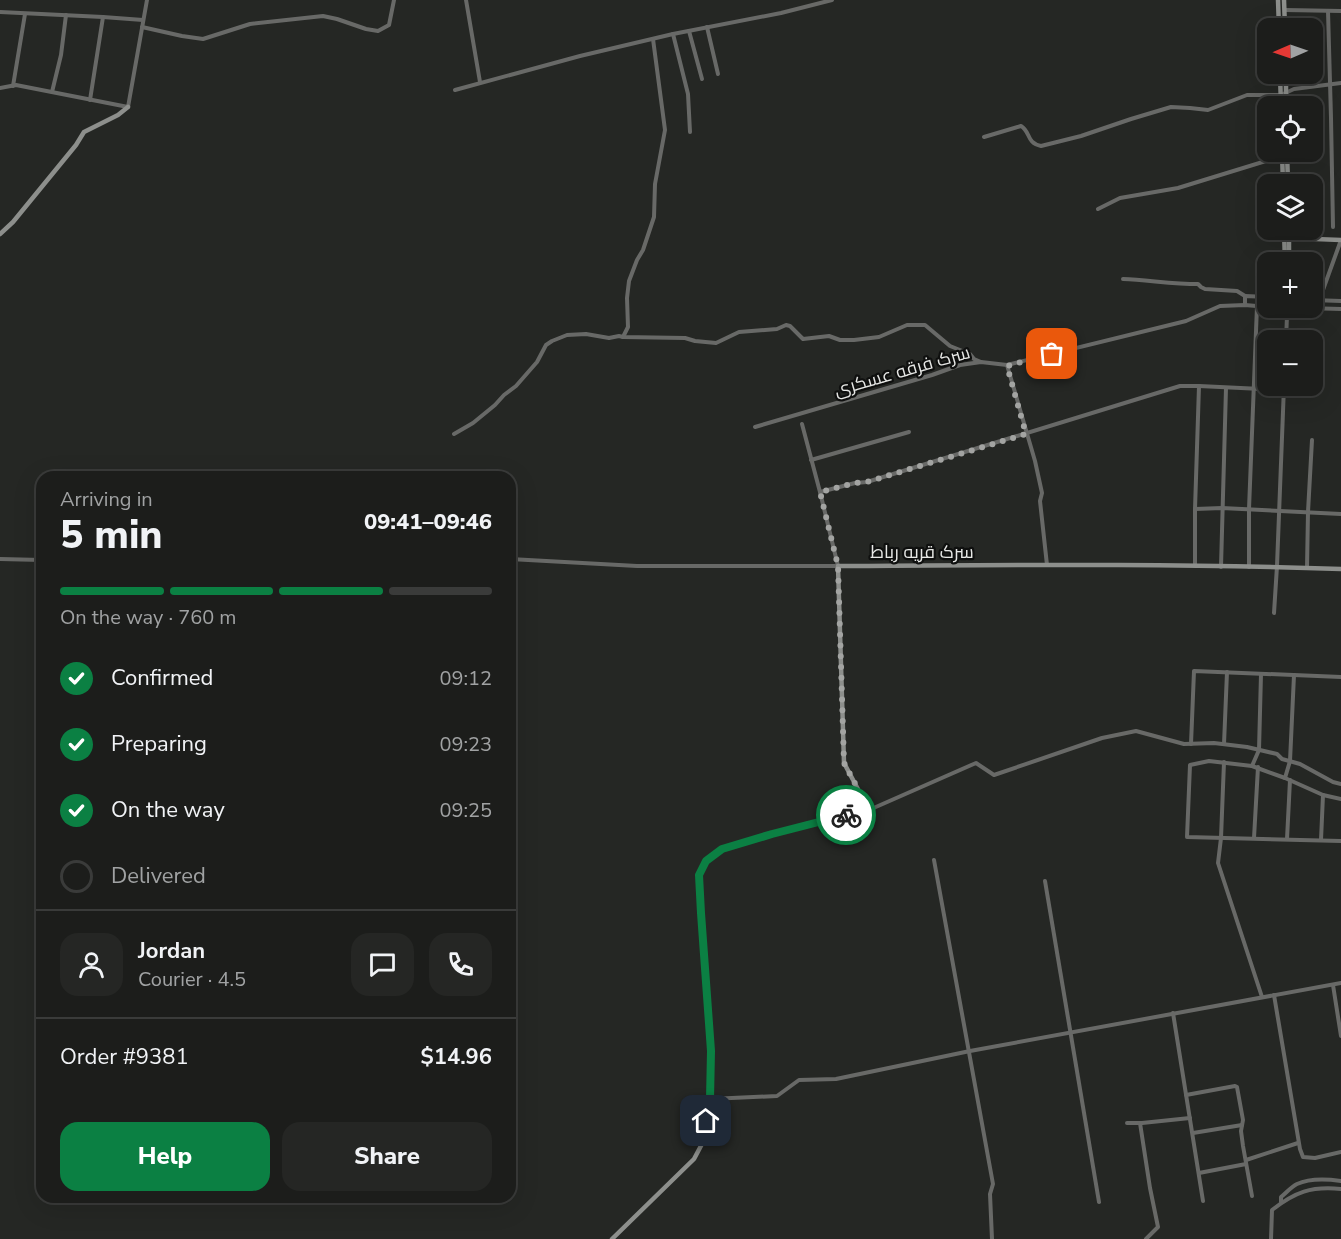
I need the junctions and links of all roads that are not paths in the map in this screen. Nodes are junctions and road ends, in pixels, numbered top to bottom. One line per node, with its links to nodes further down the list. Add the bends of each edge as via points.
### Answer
1 (147, 0): 16 (street)
2 (394, 0): 17 (street, via 389,25 378,31 323,16 250,24 203,39)
3 (466, 0): 24 (street)
4 (832, 0): 18 (street)
5 (1278, 0): 14 (street)
6 (1284, 0): 7 (street)
7 (1285, 10): 8 (street); 15 (street)
8 (1328, 11): 9 (street); 28 (street)
9 (1341, 11)
10 (0, 12): 11 (street)
11 (25, 13): 12 (street); 29 (street)
12 (66, 15): 13 (street); 32 (street)
13 (103, 17): 16 (street); 34 (street)
14 (1279, 18)
15 (1285, 18)
16 (143, 20): 17 (street)
17 (142, 27): 35 (street)
18 (707, 27): 19 (street); 22 (street)
19 (689, 31): 20 (street); 23 (street)
20 (673, 34): 21 (street); 36 (street, via 688,94)
21 (653, 39): 24 (street); 54 (street, via 665,130 655,184 654,217 629,280 628,327)
22 (718, 74)
23 (702, 79)
24 (480, 82): 31 (street)
25 (1341, 83): 28 (street)
26 (1282, 84): 33 (street)
27 (1284, 84): 33 (street)
28 (1330, 85): 33 (street); 40 (street)
29 (13, 87): 30 (street); 32 (street)
30 (0, 88)
31 (455, 90)
32 (52, 92): 34 (street)
33 (1283, 94): 37 (street, via 1246,95 1208,110 1171,107 1041,146 1030,141 1026,128 1021,126)
34 (90, 100): 35 (street)
35 (128, 107): 41 (street, via 84,132)
36 (690, 132)
37 (984, 137)
38 (1258, 162): 39 (street, via 1178,188 1120,198)
39 (1098, 209)
40 (1333, 227)
41 (0, 234)
42 (1323, 239): 43 (street)
43 (1341, 240): 45 (street)
44 (1123, 279): 46 (street, via 1198,284 1205,289 1237,291)
45 (1323, 290)
46 (1245, 296): 47 (street); 50 (street)
47 (1257, 297)
48 (1323, 301): 49 (street)
49 (1341, 302)
50 (1245, 305): 51 (street, سرک فرقه عسکری); 56 (street, سرک فرقه عسکری, via 1220,306 1185,321)
51 (1257, 306): 59 (street)
52 (1323, 308): 53 (street)
53 (1341, 309)
54 (623, 337): 55 (street, via 716,343 740,332 786,325 803,339 829,336 854,340 879,337 907,325 925,325); 65 (street, via 586,334 552,340 516,386)
55 (981, 362): 56 (street, سرک فرقه عسکری); 63 (street, سرک فرقه عسکری)
56 (1007, 366): 66 (street)
57 (1199, 386): 58 (street); 66 (street, via 1180,386); 71 (street)
58 (1226, 387): 59 (street); 70 (street)
59 (1254, 389): 60 (street); 72 (street)
60 (1257, 389)
61 (1284, 396): 73 (street)
62 (801, 424): 68 (street)
63 (755, 427)
64 (909, 432): 68 (street)
65 (454, 434)
66 (1026, 434): 69 (street, via 867,482); 79 (street, via 1042,493)
67 (1312, 440): 74 (street)
68 (811, 460): 69 (street)
69 (820, 492): 80 (street)
70 (1222, 508): 71 (street); 72 (street); 83 (street)
71 (1195, 509): 81 (street)
72 (1249, 509): 73 (street); 84 (street)
73 (1279, 510): 74 (street); 82 (street)
74 (1308, 512): 75 (street); 85 (street)
75 (1341, 514)
76 (0, 559): 78 (street)
77 (516, 559): 80 (street, via 637,566)
78 (36, 560)
79 (1047, 565): 80 (street, سرک قریه رباط); 81 (street, سرک قریه رباط)
80 (838, 566): 102 (street, via 844,763)
81 (1195, 566): 83 (street, سرک قریه رباط)
82 (1277, 566): 84 (street, سرک قریه رباط); 85 (street, سرک قریه رباط); 87 (street)
83 (1221, 567): 84 (street, سرک قریه رباط)
84 (1249, 567)
85 (1307, 568): 86 (street, سرک قریه رباط)
86 (1341, 569)
87 (1274, 613)
88 (1227, 672): 89 (street); 92 (street, via 1194,671); 93 (street)
89 (1261, 674): 90 (street); 94 (street)
90 (1294, 675): 91 (street); 95 (street)
91 (1341, 677)
92 (1191, 744): 93 (street); 102 (street, via 1136,731 1102,738 994,775 976,763)
93 (1224, 744): 94 (street)
94 (1259, 750): 95 (street); 97 (street)
95 (1290, 761): 98 (street); 99 (street)
96 (1224, 762): 97 (street); 103 (street); 103 (street, via 1209,760 1190,765 1187,837)
97 (1255, 767): 98 (street); 104 (street)
98 (1288, 779): 100 (street); 105 (street)
99 (1341, 784)
100 (1323, 795): 101 (street); 106 (street)
101 (1341, 799)
102 (869, 810): 119 (street, via 722,849 706,861 699,875 711,1051)
103 (1221, 838): 104 (street); 113 (street, via 1218,863)
104 (1254, 838): 105 (street)
105 (1287, 839): 106 (street)
106 (1321, 840): 107 (street)
107 (1341, 841)
108 (934, 860): 117 (street)
109 (1045, 881): 115 (street)
110 (1341, 983): 111 (street)
111 (1333, 985): 112 (street); 116 (street)
112 (1274, 995): 113 (street); 125 (street)
113 (1262, 997): 114 (street)
114 (1173, 1013): 115 (street); 118 (street)
115 (1071, 1032): 117 (street); 133 (street)
116 (1341, 1036)
117 (970, 1051): 119 (street, via 837,1079 799,1080 777,1096); 136 (street, via 993,1184)
118 (1186, 1095): 120 (street); 123 (street, via 1235,1086)
119 (710, 1099): 135 (street, via 703,1142 694,1159)
120 (1190, 1118): 122 (street); 124 (street)
121 (1127, 1122): 122 (street)
122 (1140, 1123): 137 (street, via 1158,1227)
123 (1242, 1125): 124 (street); 127 (street)
124 (1192, 1133): 128 (street)
125 (1298, 1143): 126 (street, via 1303,1157); 127 (street)
126 (1341, 1152)
127 (1246, 1162): 128 (street); 131 (street)
128 (1199, 1173): 132 (street)
129 (1341, 1181): 134 (street, via 1309,1180 1295,1185 1281,1197)
130 (1341, 1189): 134 (street, via 1309,1189)
131 (1252, 1196)
132 (1203, 1201)
133 (1100, 1202)
134 (1281, 1203): 138 (street, via 1272,1210)
135 (612, 1239)
136 (992, 1239)
137 (1146, 1239)
138 (1271, 1239)

